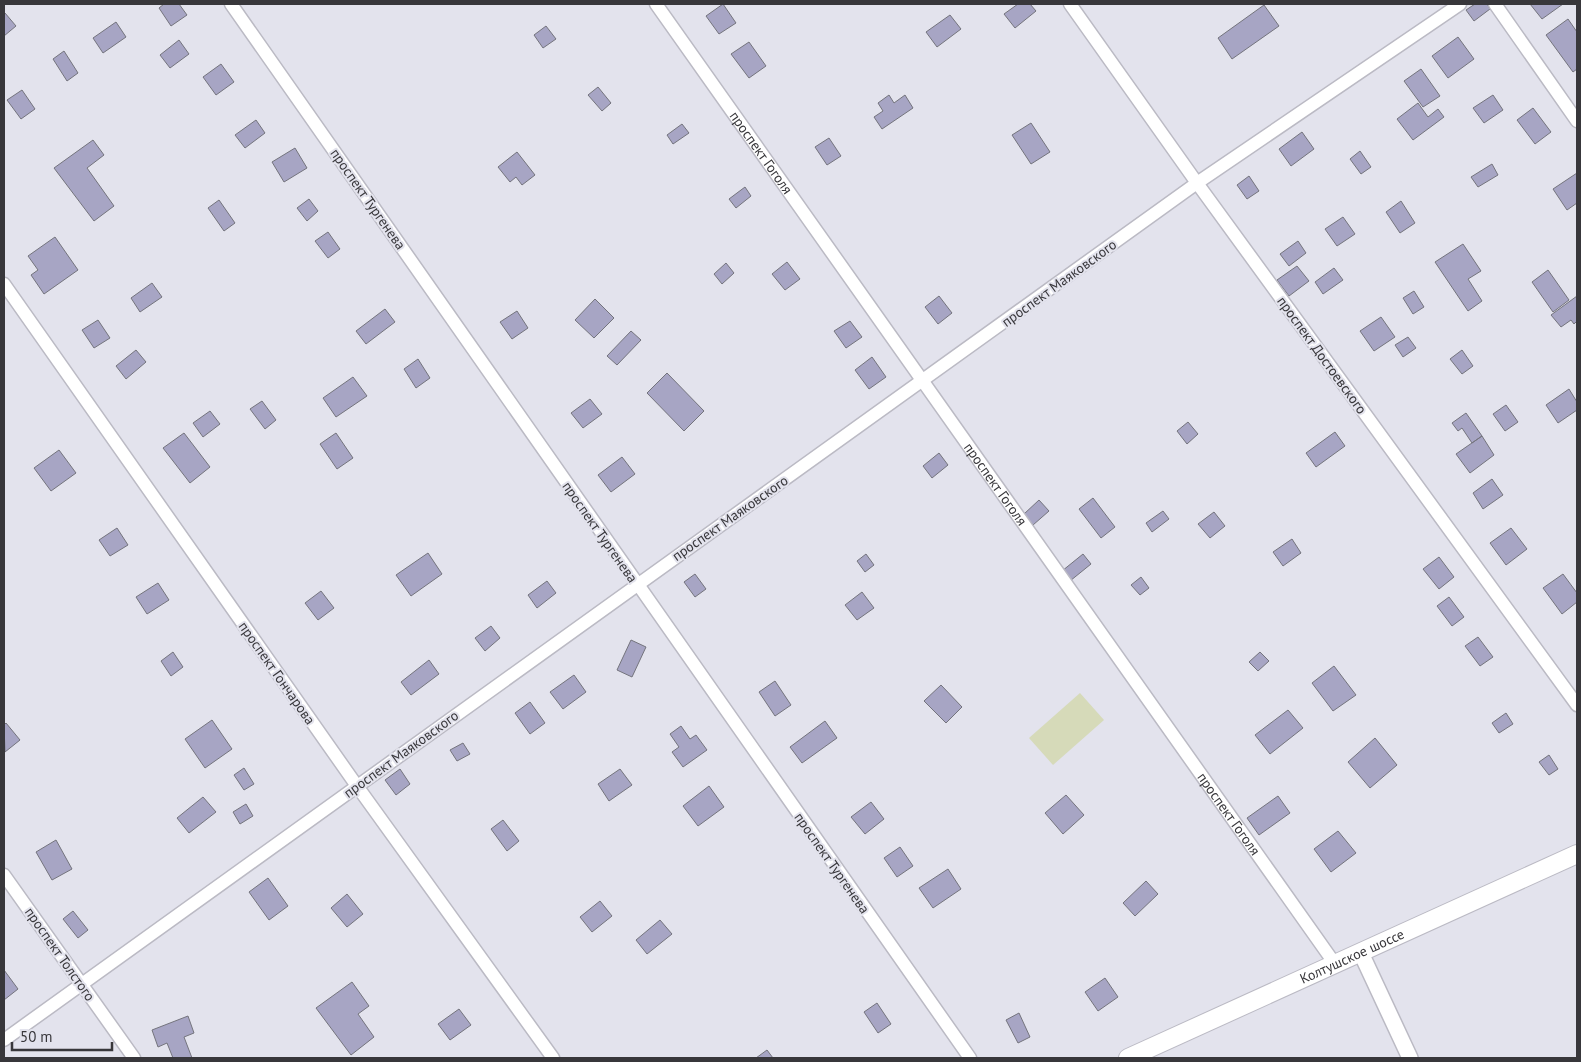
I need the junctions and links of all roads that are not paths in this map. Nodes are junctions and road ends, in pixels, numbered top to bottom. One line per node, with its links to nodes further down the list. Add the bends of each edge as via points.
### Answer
1 (231, 4): 10 (street, проспект Тургенева)
2 (656, 4): 9 (street, проспект Гоголя)
3 (1070, 4): 7 (street, проспект Достоевского)
4 (1460, 4): 7 (street, проспект Маяковского)
5 (1495, 4): 6 (street)
6 (1577, 121)
7 (1197, 183): 9 (street, проспект Маяковского); 11 (street, проспект Достоевского)
8 (4, 284): 12 (street, проспект Гончарова)
9 (924, 381): 10 (street, проспект Маяковского); 16 (street, проспект Гоголя)
10 (636, 584): 12 (street, проспект Маяковского); 21 (street, проспект Тургенева)
11 (1577, 705)
12 (357, 786): 17 (street, проспект Маяковского); 20 (street, проспект Гончарова)
13 (1577, 854): 15 (main road, Колтушское шоссе)
14 (4, 875): 17 (street, проспект Толстого)
15 (1361, 953): 16 (main road, Колтушское шоссе); 23 (street)
16 (1335, 964): 22 (main road, Колтушское шоссе)
17 (81, 984): 18 (street, проспект Маяковского); 19 (street, проспект Толстого)
18 (4, 1040)
19 (134, 1058)
20 (553, 1058)
21 (970, 1058)
22 (1128, 1058)
23 (1410, 1058)

